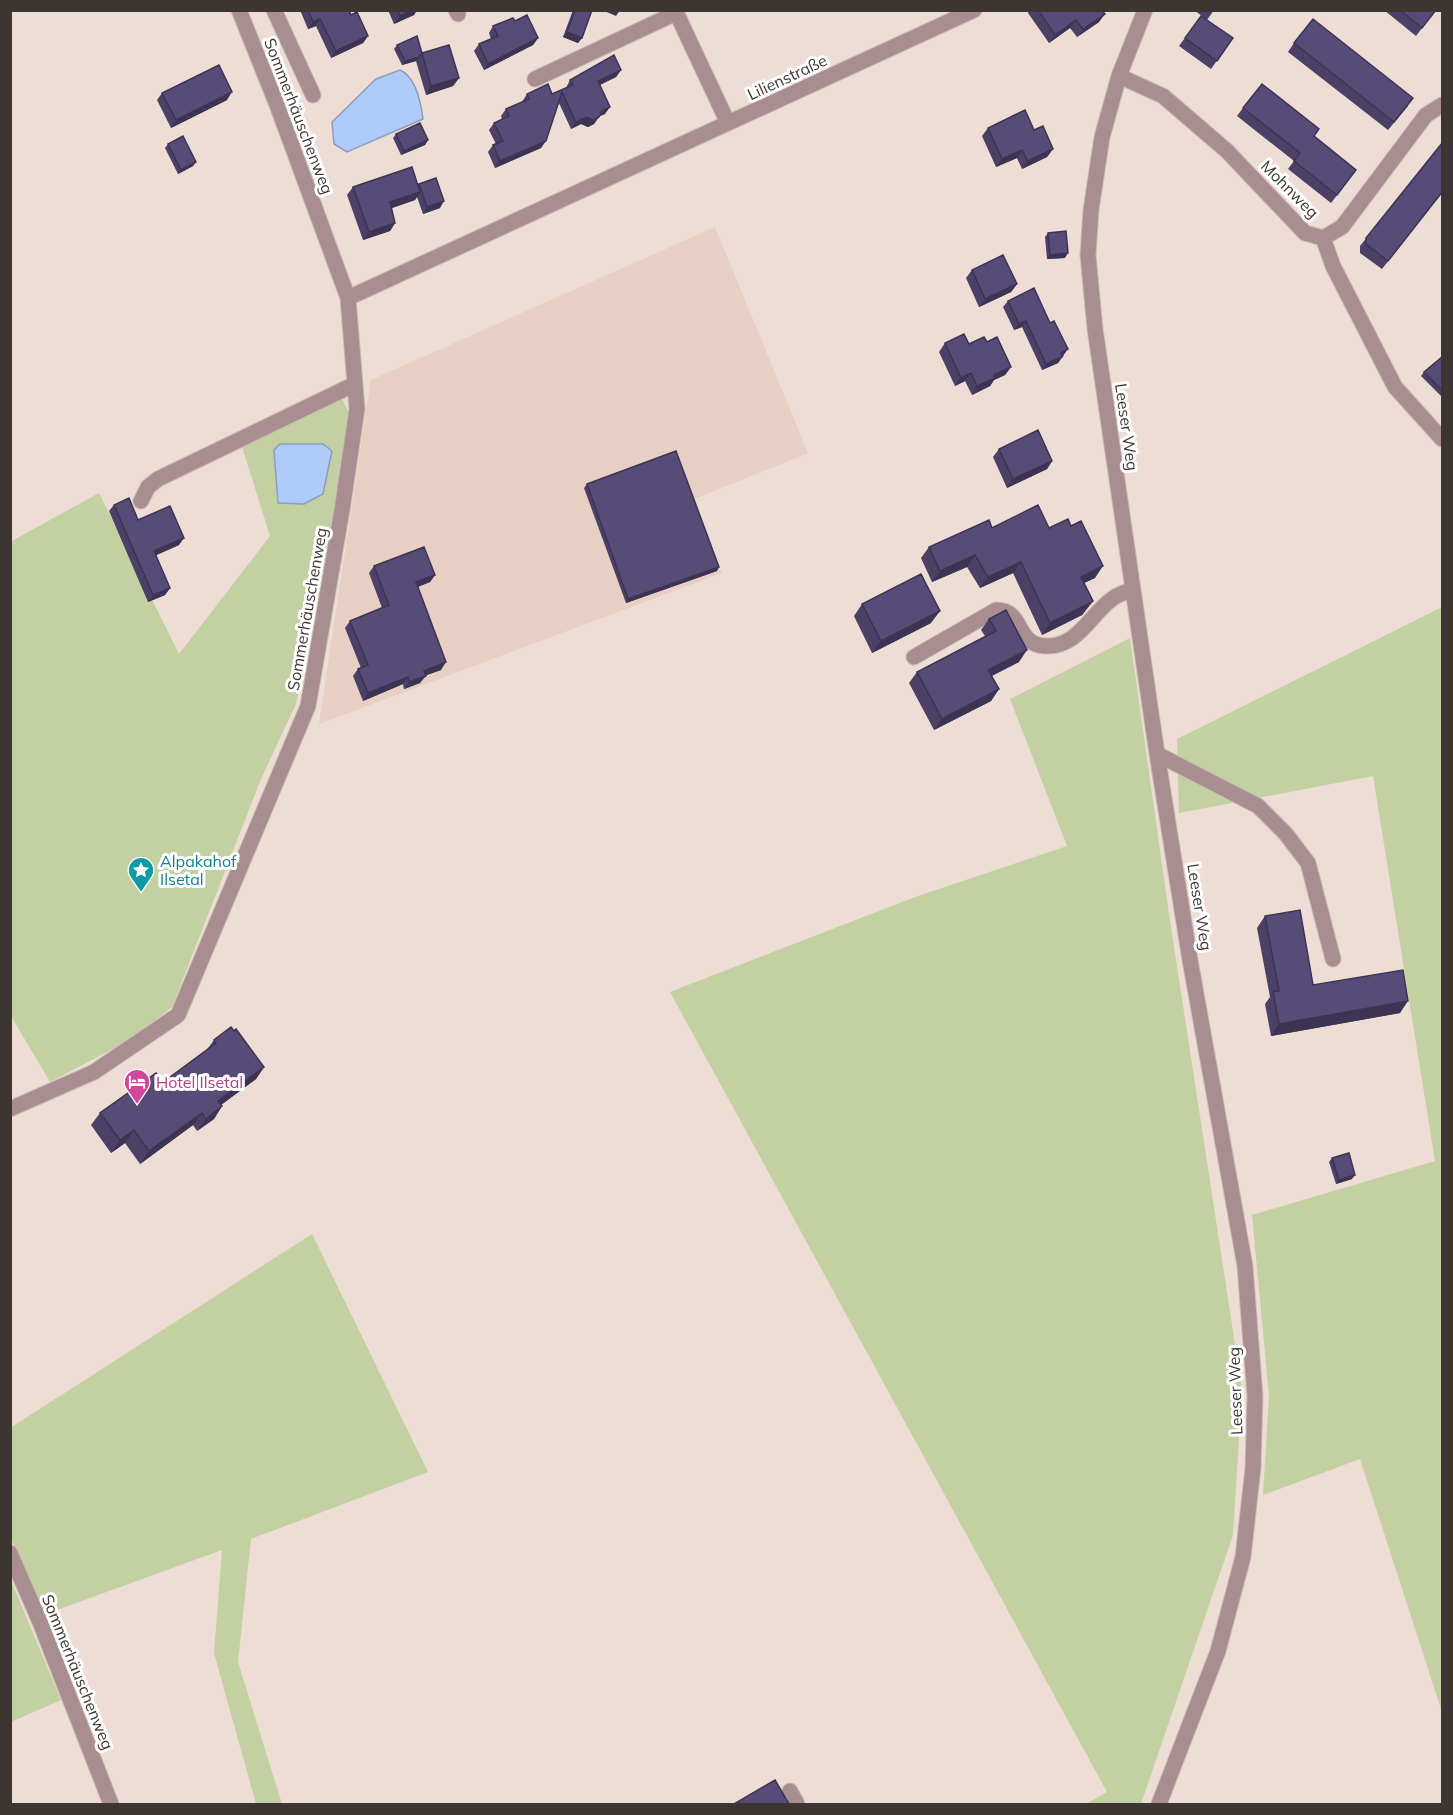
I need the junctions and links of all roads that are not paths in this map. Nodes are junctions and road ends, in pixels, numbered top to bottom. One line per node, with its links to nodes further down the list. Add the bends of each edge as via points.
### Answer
1 (239, 10): 12 (street, Sommerhäuschenweg)
2 (274, 10): 8 (street)
3 (974, 10): 10 (street, Lilienstraße)
4 (1145, 10): 6 (street, Leeser Weg)
5 (676, 12): 7 (street); 10 (street)
6 (1119, 76): 11 (street, Mohnweg, via 1163,96 1227,151 1305,232); 16 (street, Leeser Weg, via 1102,137 1090,210 1088,255)
7 (535, 79)
8 (314, 95)
9 (1443, 105): 11 (street, Mohnweg, via 1426,115 1342,227)
10 (728, 123): 12 (street, Lilienstraße)
11 (1323, 238): 14 (street, via 1395,387)
12 (348, 298): 13 (street, Sommerhäuschenweg)
13 (355, 384): 15 (street, via 158,478); 20 (street, Sommerhäuschenweg, via 357,409 309,706 178,1015 94,1072)
14 (1443, 439)
15 (141, 501)
16 (1133, 590): 17 (street, via 1109,600 1088,625 1059,644 1044,646 1033,642 1022,633 1014,616 1007,610 996,610); 18 (street, Leeser Weg)
17 (914, 657)
18 (1156, 754): 19 (street, via 1258,806 1286,834 1308,863); 23 (street, Leeser Weg, via 1245,1266 1255,1396 1253,1467 1243,1557 1218,1651)
19 (1333, 959)
20 (10, 1109)
21 (10, 1553): 22 (street, Sommerhäuschenweg)
22 (111, 1804)
23 (1159, 1804)

